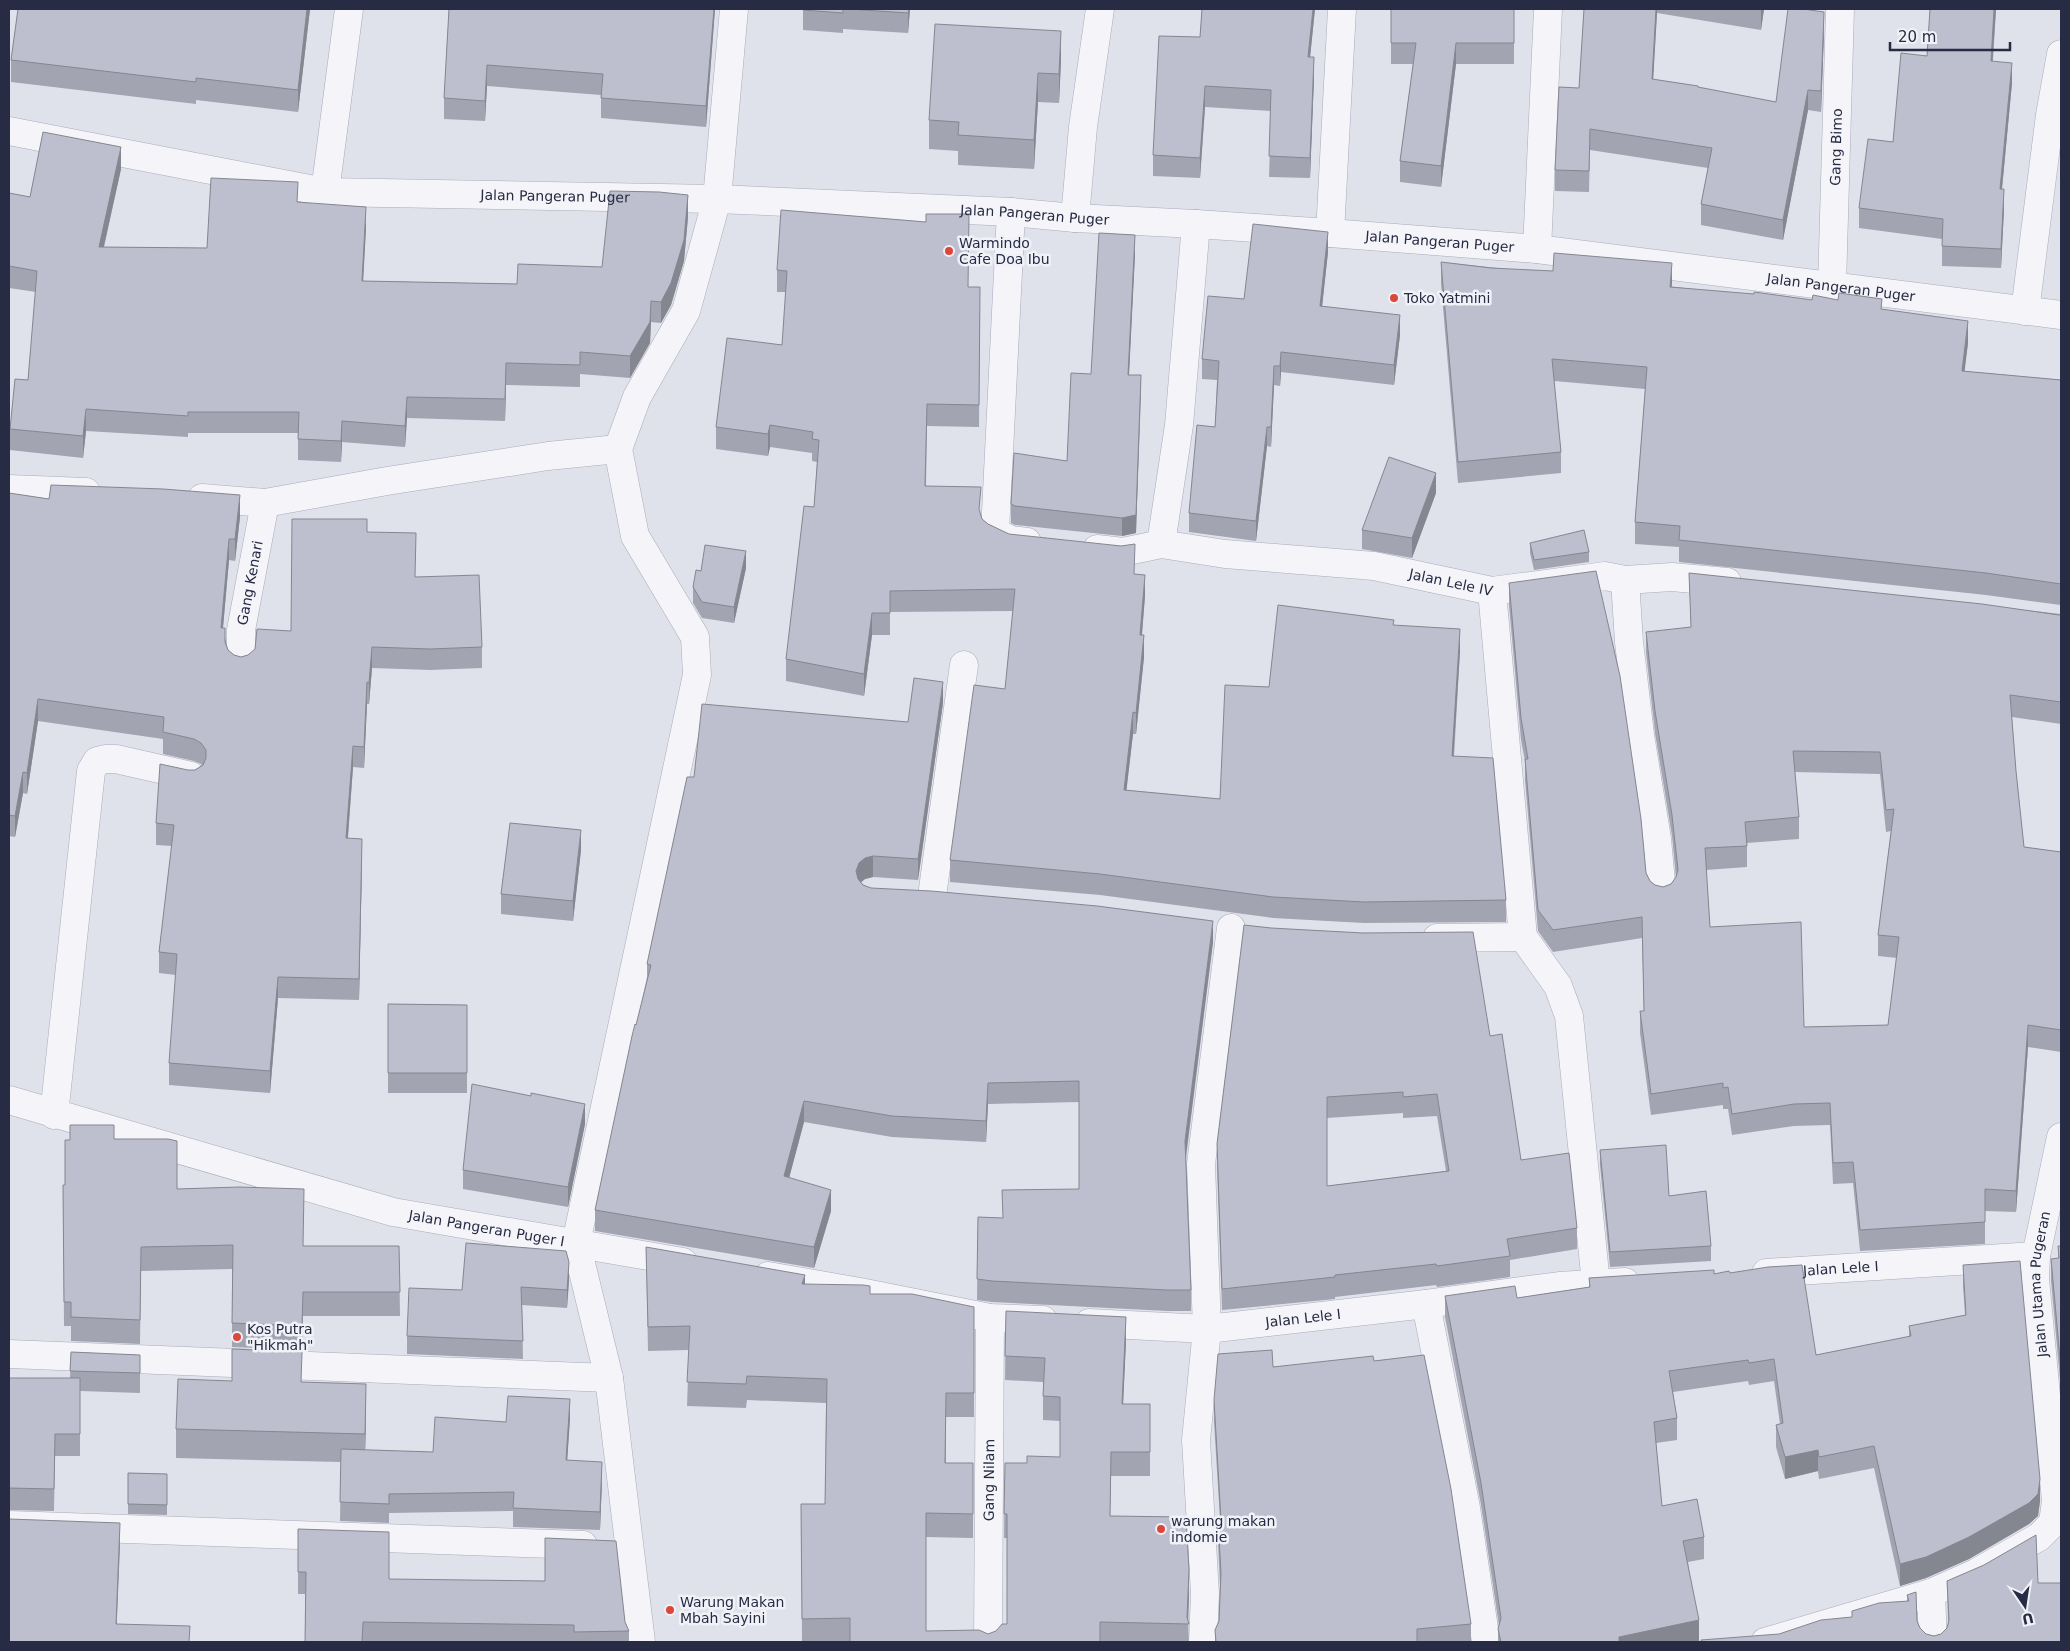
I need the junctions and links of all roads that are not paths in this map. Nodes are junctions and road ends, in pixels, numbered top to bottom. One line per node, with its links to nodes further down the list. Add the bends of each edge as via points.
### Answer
1 (349, 9): 9 (street)
2 (734, 9): 10 (street)
3 (1100, 9): 12 (street, via 1083,128)
4 (1342, 9): 14 (street)
5 (1548, 9): 15 (street)
6 (1840, 9): 16 (street, Gang Bimo)
7 (2061, 54): 17 (street, via 2050,115)
8 (9, 132): 9 (street, Jalan Pangeran Puger)
9 (325, 192): 10 (street, Jalan Pangeran Puger)
10 (717, 199): 11 (street, Jalan Pangeran Puger); 19 (street, via 686,311 637,397)
11 (1011, 212): 12 (street, Jalan Pangeran Puger); 24 (street, via 995,532 1011,540 1123,552)
12 (1075, 218): 13 (street, Jalan Pangeran Puger)
13 (1196, 224): 14 (street, Jalan Pangeran Puger); 24 (street, via 1179,425)
14 (1330, 233): 15 (street, Jalan Pangeran Puger)
15 (1537, 249): 16 (street, Jalan Pangeran Puger)
16 (1832, 286): 17 (street, Jalan Pangeran Puger)
17 (2026, 311): 18 (street, Jalan Pangeran Puger)
18 (2061, 315)
19 (618, 449): 23 (street, via 548,456); 39 (street, via 635,536 695,637 697,675)
20 (9, 489): 21 (street)
21 (115, 493)
22 (173, 496): 23 (street)
23 (265, 503): 28 (street, Gang Kenari, via 241,630)
24 (1162, 544): 27 (street, Jalan Lele IV, via 1225,554 1374,566)
25 (1625, 580): 26 (street, Jalan Lele IV, via 1672,577); 27 (street, Jalan Lele IV, via 1605,576); 31 (street, via 1629,642)
26 (1754, 585)
27 (1492, 592): 34 (street)
28 (241, 663)
29 (964, 665): 32 (street, via 922,896)
30 (191, 776): 37 (street, via 116,759 97,761 92,772)
31 (1662, 893)
32 (961, 899)
33 (1203, 925): 48 (street, via 1243,930 1201,1164)
34 (1523, 937): 35 (street); 45 (street, via 1558,986 1569,1016)
35 (1411, 938)
36 (9, 1100): 37 (street, Jalan Pangeran Puger I)
37 (54, 1115): 39 (street, Jalan Pangeran Puger I, via 393,1212)
38 (2061, 1137): 40 (street, Jalan Utama Pugeran)
39 (576, 1243): 41 (street); 51 (street, Jalan Pangeran Puger I)
40 (2036, 1256): 43 (street, Jalan Lele I); 50 (street, Jalan Utama Pugeran, via 2036,1307)
41 (703, 1265)
42 (742, 1272): 47 (street, Jalan Lele I)
43 (1742, 1274)
44 (1654, 1280): 45 (street, Jalan Lele I)
45 (1596, 1284): 46 (street, Jalan Lele I)
46 (1426, 1304): 48 (street, Jalan Lele I); 59 (street, via 1466,1508)
47 (990, 1318): 48 (street, Jalan Lele I); 57 (street, Gang Nilam)
48 (1207, 1329): 58 (street, via 1196,1440 1205,1594)
49 (9, 1354): 51 (street)
50 (2052, 1356): 52 (street, Jalan Utama Pugeran)
51 (609, 1378): 54 (street, Jalan Pangeran Puger I)
52 (2059, 1501): 55 (street, Jalan Utama Pugeran, via 2053,1523 2039,1537 1976,1573)
53 (9, 1525): 54 (street)
54 (630, 1547): 56 (street, Jalan Pangeran Puger I)
55 (1931, 1593): 60 (street); 61 (street)
56 (642, 1642)
57 (988, 1642)
58 (1203, 1642)
59 (1486, 1642)
60 (1765, 1642)
61 (1933, 1642)

